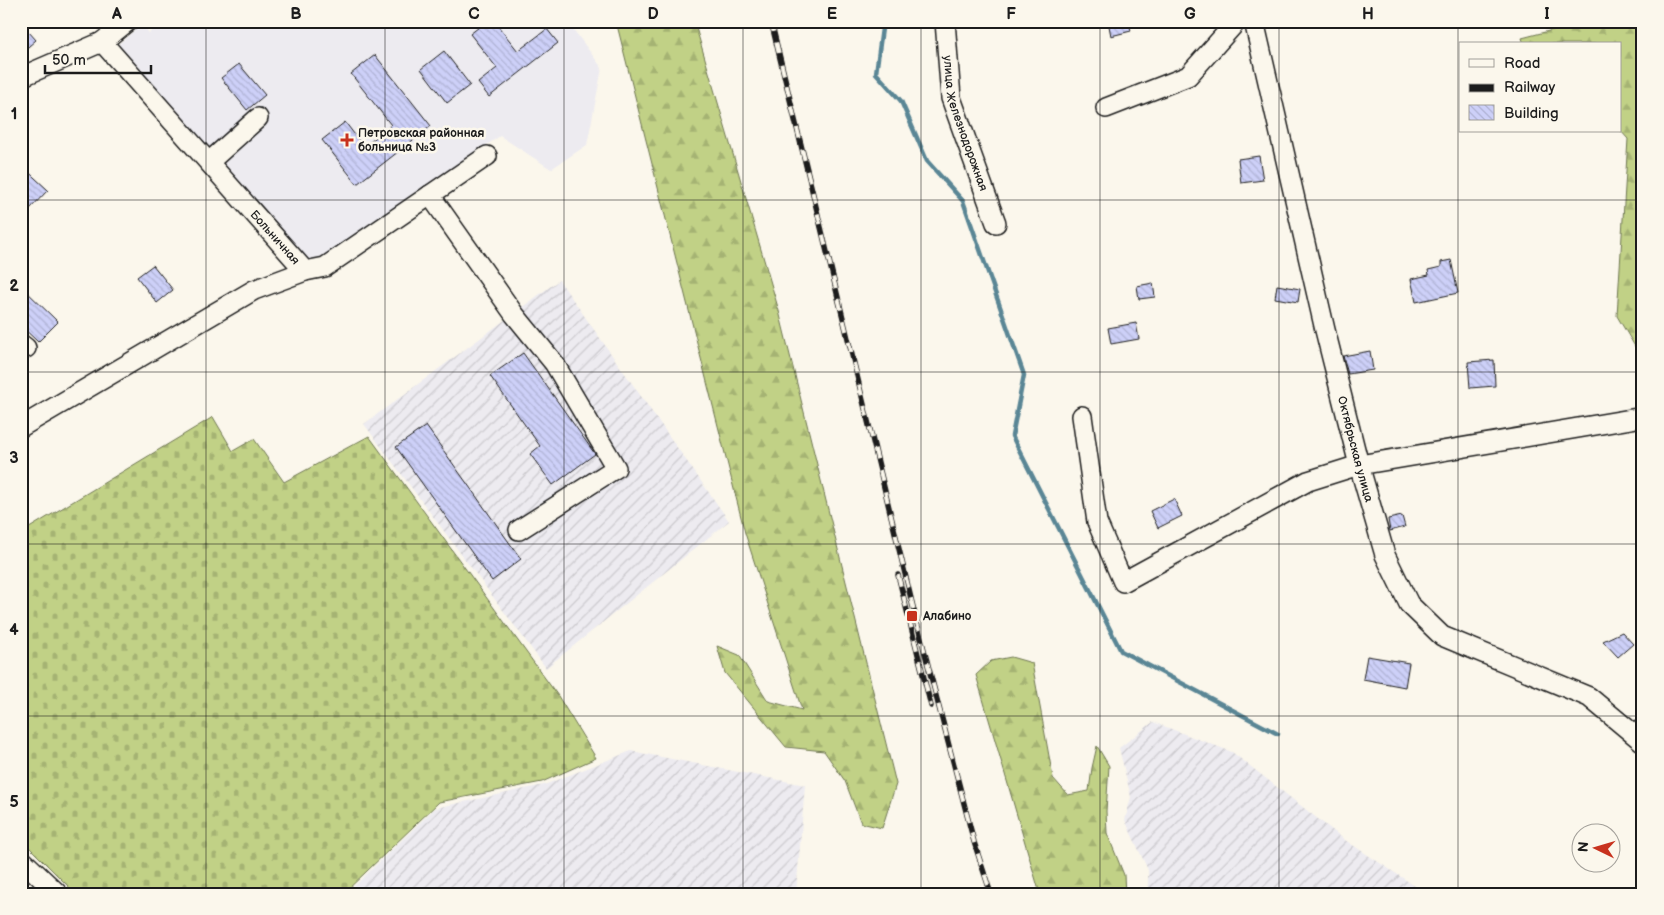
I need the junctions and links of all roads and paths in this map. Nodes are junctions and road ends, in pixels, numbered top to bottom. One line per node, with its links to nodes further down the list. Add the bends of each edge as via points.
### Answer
1 (128, 21): 5 (street)
2 (945, 21): 12 (street, улица Железнодорожная, via 951,98)
3 (1238, 21): 7 (street, via 1188,76)
4 (1254, 21): 17 (street, Октябрьская улица)
5 (102, 42): 6 (street); 10 (street, Больничная)
6 (21, 77)
7 (1106, 108)
8 (258, 118): 10 (street)
9 (487, 156): 11 (street, Больничная)
10 (209, 162): 13 (street, Больничная)
11 (430, 195): 13 (street, Больничная, via 325,267); 18 (street, via 514,314 554,363 616,468)
12 (996, 223)
13 (305, 271): 16 (street, via 254,290)
14 (1082, 416): 17 (street, via 1097,522 1123,582 1308,481)
15 (1643, 417): 17 (street)
16 (21, 427)
17 (1359, 465): 19 (street, Октябрьская улица, via 1385,555 1409,604 1442,636 1589,697)
18 (519, 530)
19 (1643, 742)
20 (21, 859): 21 (street)
21 (58, 894)

